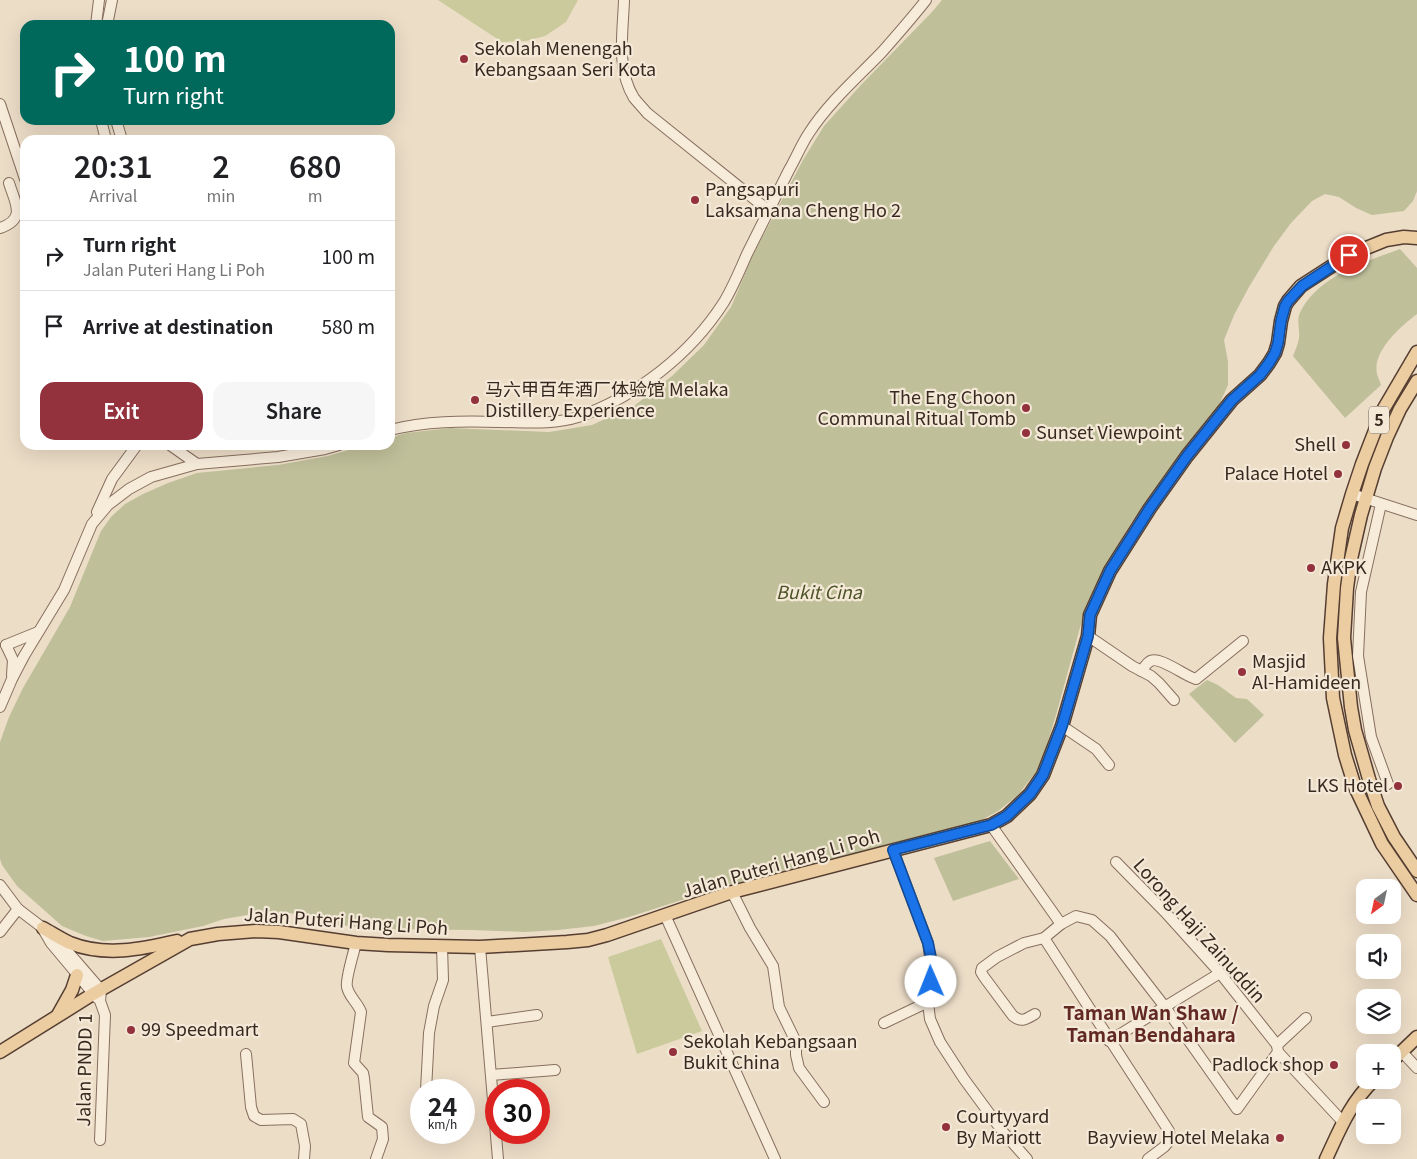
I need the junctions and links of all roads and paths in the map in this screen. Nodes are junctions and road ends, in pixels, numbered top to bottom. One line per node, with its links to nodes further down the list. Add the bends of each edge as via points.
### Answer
1 (99, 0): 5 (street)
2 (112, 0): 6 (street)
3 (624, 0): 10 (street, via 623,58 626,80 634,98 654,118)
4 (926, 0): 10 (street, via 823,114 808,134)
5 (97, 20)
6 (108, 20)
7 (0, 104): 8 (street)
8 (20, 164)
9 (9, 182): 11 (street, via 18,211 12,222)
10 (768, 210): 15 (street, via 724,301 682,353 650,380 614,401 576,417 532,422 455,421)
11 (0, 228)
12 (1417, 238): 26 (main road, Jalan Puteri Hang Li Poh, via 1386,240 1349,255 1294,294 1285,306 1278,343 1269,363 1232,400 1187,456 1110,571 1090,615)
13 (1417, 352): 20 (main road, 5, via 1383,410)
14 (1417, 381): 21 (main road, 5, via 1387,437)
15 (395, 429)
16 (132, 450): 24 (street, via 112,479)
17 (176, 450): 19 (street)
18 (319, 450): 19 (street)
19 (197, 464): 24 (street, via 150,477 108,505)
20 (1352, 494): 21 (street); 43 (main road, 5, via 1342,528 1333,594 1330,638 1333,698 1355,787 1382,844)
21 (1366, 499): 22 (street); 40 (main road, 5, via 1347,588 1344,638 1351,707 1378,806)
22 (1381, 504): 23 (street); 36 (street, via 1361,592 1358,656 1371,737)
23 (1417, 515)
24 (92, 524): 25 (street, via 64,590)
25 (38, 632): 28 (street); 29 (street)
26 (1088, 636): 30 (street); 34 (main road, Jalan Puteri Hang Li Poh)
27 (1243, 641): 30 (street, via 1196,679 1156,660 1149,661)
28 (3, 644): 29 (street); 31 (street, via 14,660)
29 (24, 656): 31 (street)
30 (1141, 671): 32 (street, via 1159,683)
31 (12, 679): 33 (street)
32 (1174, 700)
33 (0, 707)
34 (1062, 726): 35 (street, via 1096,749); 37 (main road, Jalan Puteri Hang Li Poh, via 1043,775 1030,794 1007,816)
35 (1109, 764)
36 (1388, 784)
37 (991, 825): 38 (main road, Jalan Puteri Hang Li Poh); 46 (street)
38 (893, 850): 42 (main road, Jalan Puteri Hang Li Poh); 57 (street, via 928,943 932,971)
39 (1116, 862): 54 (street, Lorong Haji Zainuddin)
40 (1417, 871)
41 (0, 885): 44 (street)
42 (732, 892): 45 (main road, Jalan Puteri Hang Li Poh); 77 (street, via 773,966 779,1007 796,1042 799,1068)
43 (1417, 896)
44 (18, 909): 47 (street); 48 (street)
45 (665, 915): 53 (main road, Jalan Puteri Hang Li Poh, via 588,940); 83 (street)
46 (1061, 924): 49 (street); 58 (street, via 1076,916 1092,920 1110,936)
47 (43, 928): 50 (main road, via 69,943 100,950 141,949); 55 (street); 56 (street, via 56,938)
48 (0, 932)
49 (1044, 938): 59 (street, via 1024,943 997,957 981,972 1018,1020); 66 (street)
50 (190, 939): 51 (main road, Jalan Puteri Hang Li Poh, via 256,931); 56 (main road, Jalan Puteri Hang Li Poh)
51 (356, 943): 52 (main road, Jalan Puteri Hang Li Poh); 81 (street, via 346,986 361,1012 354,1063 363,1073 368,1117 382,1128 384,1139)
52 (442, 946): 53 (main road, Jalan Puteri Hang Li Poh); 75 (street, via 443,980 429,1032)
53 (480, 947): 63 (street)
54 (1220, 973): 58 (street); 67 (street, Lorong Haji Zainuddin)
55 (77, 975): 56 (street); 62 (main road)
56 (98, 995): 62 (main road, Jalan Puteri Hang Li Poh); 79 (street, Jalan PNDD 1, via 105,1015)
57 (928, 1002): 64 (street); 84 (street, via 930,1019 940,1042 964,1079)
58 (1165, 1007): 66 (street); 67 (street, via 1237,1109)
59 (1035, 1014)
60 (537, 1015): 63 (street)
61 (1306, 1018): 67 (street)
62 (55, 1019): 68 (main road, Jalan Puteri Hang Li Poh)
63 (486, 1022): 74 (street)
64 (884, 1022)
65 (1417, 1037): 69 (main road)
66 (1109, 1041): 85 (street, via 1169,1131 1170,1140)
67 (1278, 1048): 78 (street, Lorong Haji Zainuddin)
68 (0, 1052)
69 (1401, 1053)
70 (246, 1054): 80 (street, via 254,1116 261,1120 293,1119 301,1124)
71 (1401, 1059): 72 (street)
72 (1417, 1068)
73 (555, 1070): 74 (street)
74 (491, 1075): 82 (street)
75 (427, 1079)
76 (1365, 1089): 78 (main road)
77 (824, 1102)
78 (1343, 1122): 86 (main road)
79 (100, 1140)
80 (304, 1159)
81 (376, 1159)
82 (498, 1159)
83 (775, 1159)
84 (1026, 1159)
85 (1148, 1159)
86 (1326, 1159)

